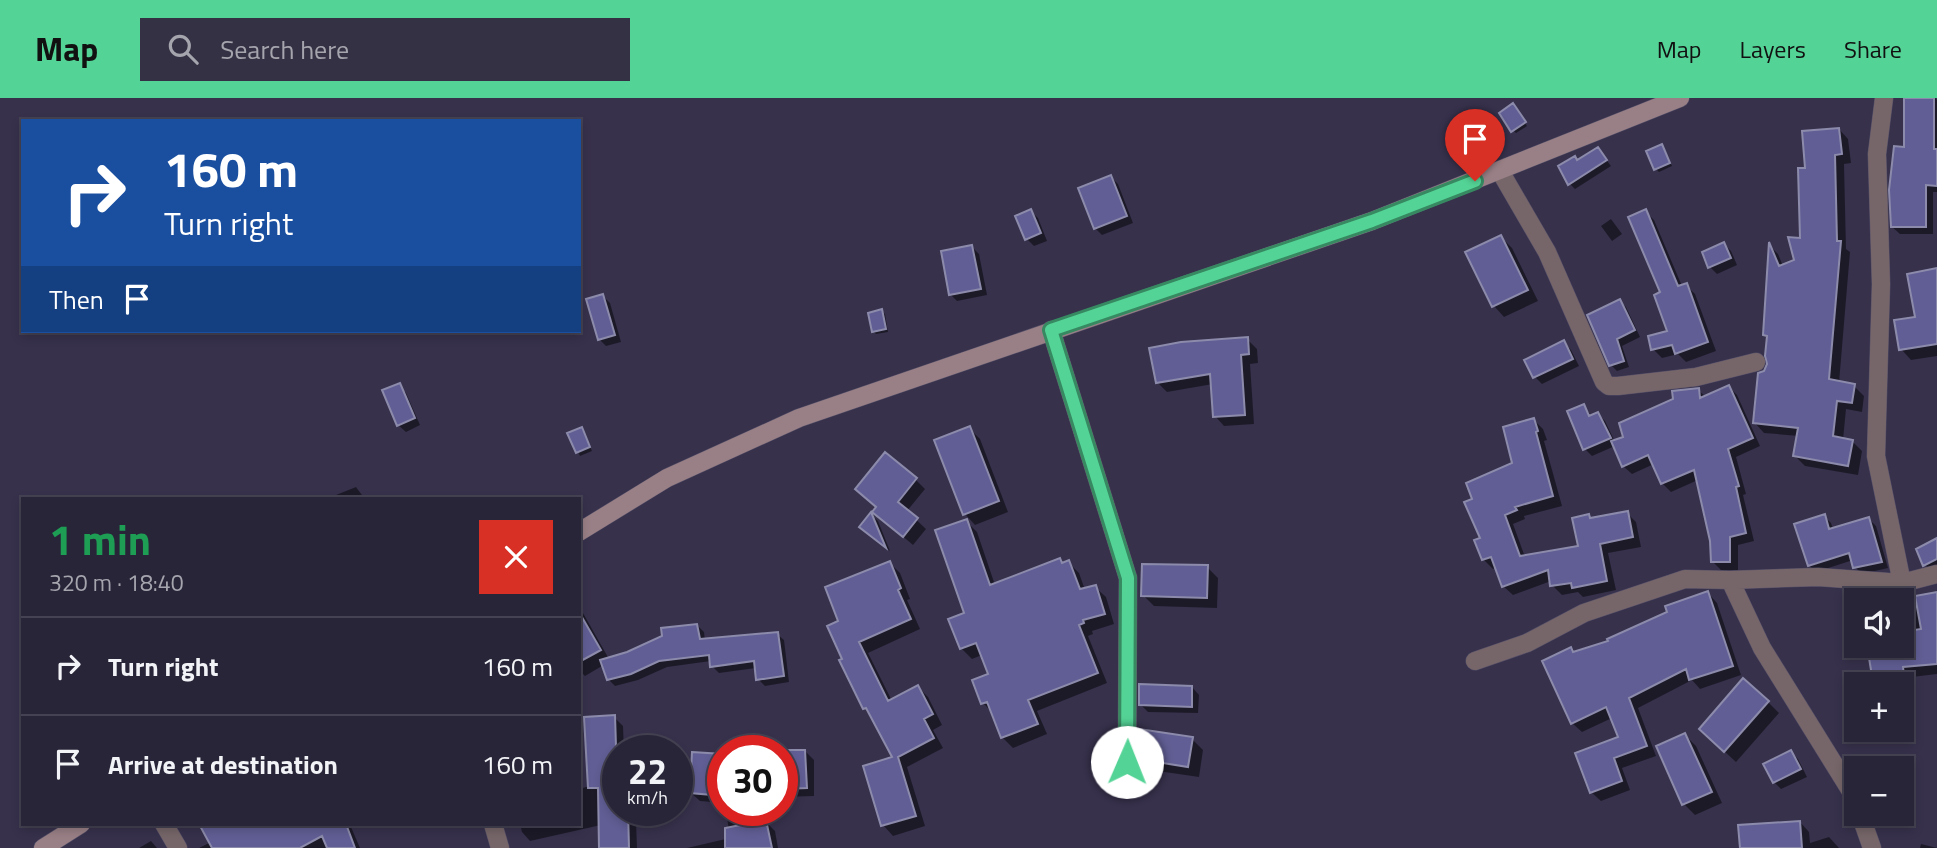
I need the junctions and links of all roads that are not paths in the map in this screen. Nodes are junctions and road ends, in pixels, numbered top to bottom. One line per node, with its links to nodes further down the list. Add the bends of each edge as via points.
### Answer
1 (1680, 98): 3 (main road)
2 (1884, 98): 9 (street, via 1877,154 1881,284 1876,456)
3 (1500, 172): 4 (main road, via 1372,221); 5 (street, via 1547,252 1609,386 1696,377)
4 (1051, 330): 6 (main road, via 799,418 667,478); 11 (street, via 1128,578)
5 (1756, 362)
6 (581, 531)
7 (1937, 574): 9 (street)
8 (1730, 580): 9 (street, via 1818,577); 10 (street, via 1685,579 1584,613 1527,643); 12 (street, via 1762,648)
9 (1902, 583)
10 (1475, 661)
11 (1127, 762)
12 (1844, 780)
13 (78, 826): 17 (main road)
14 (165, 826): 18 (street)
15 (494, 826): 19 (street)
16 (1864, 826): 20 (street)
17 (43, 848)
18 (177, 848)
19 (500, 848)
20 (1872, 848)

